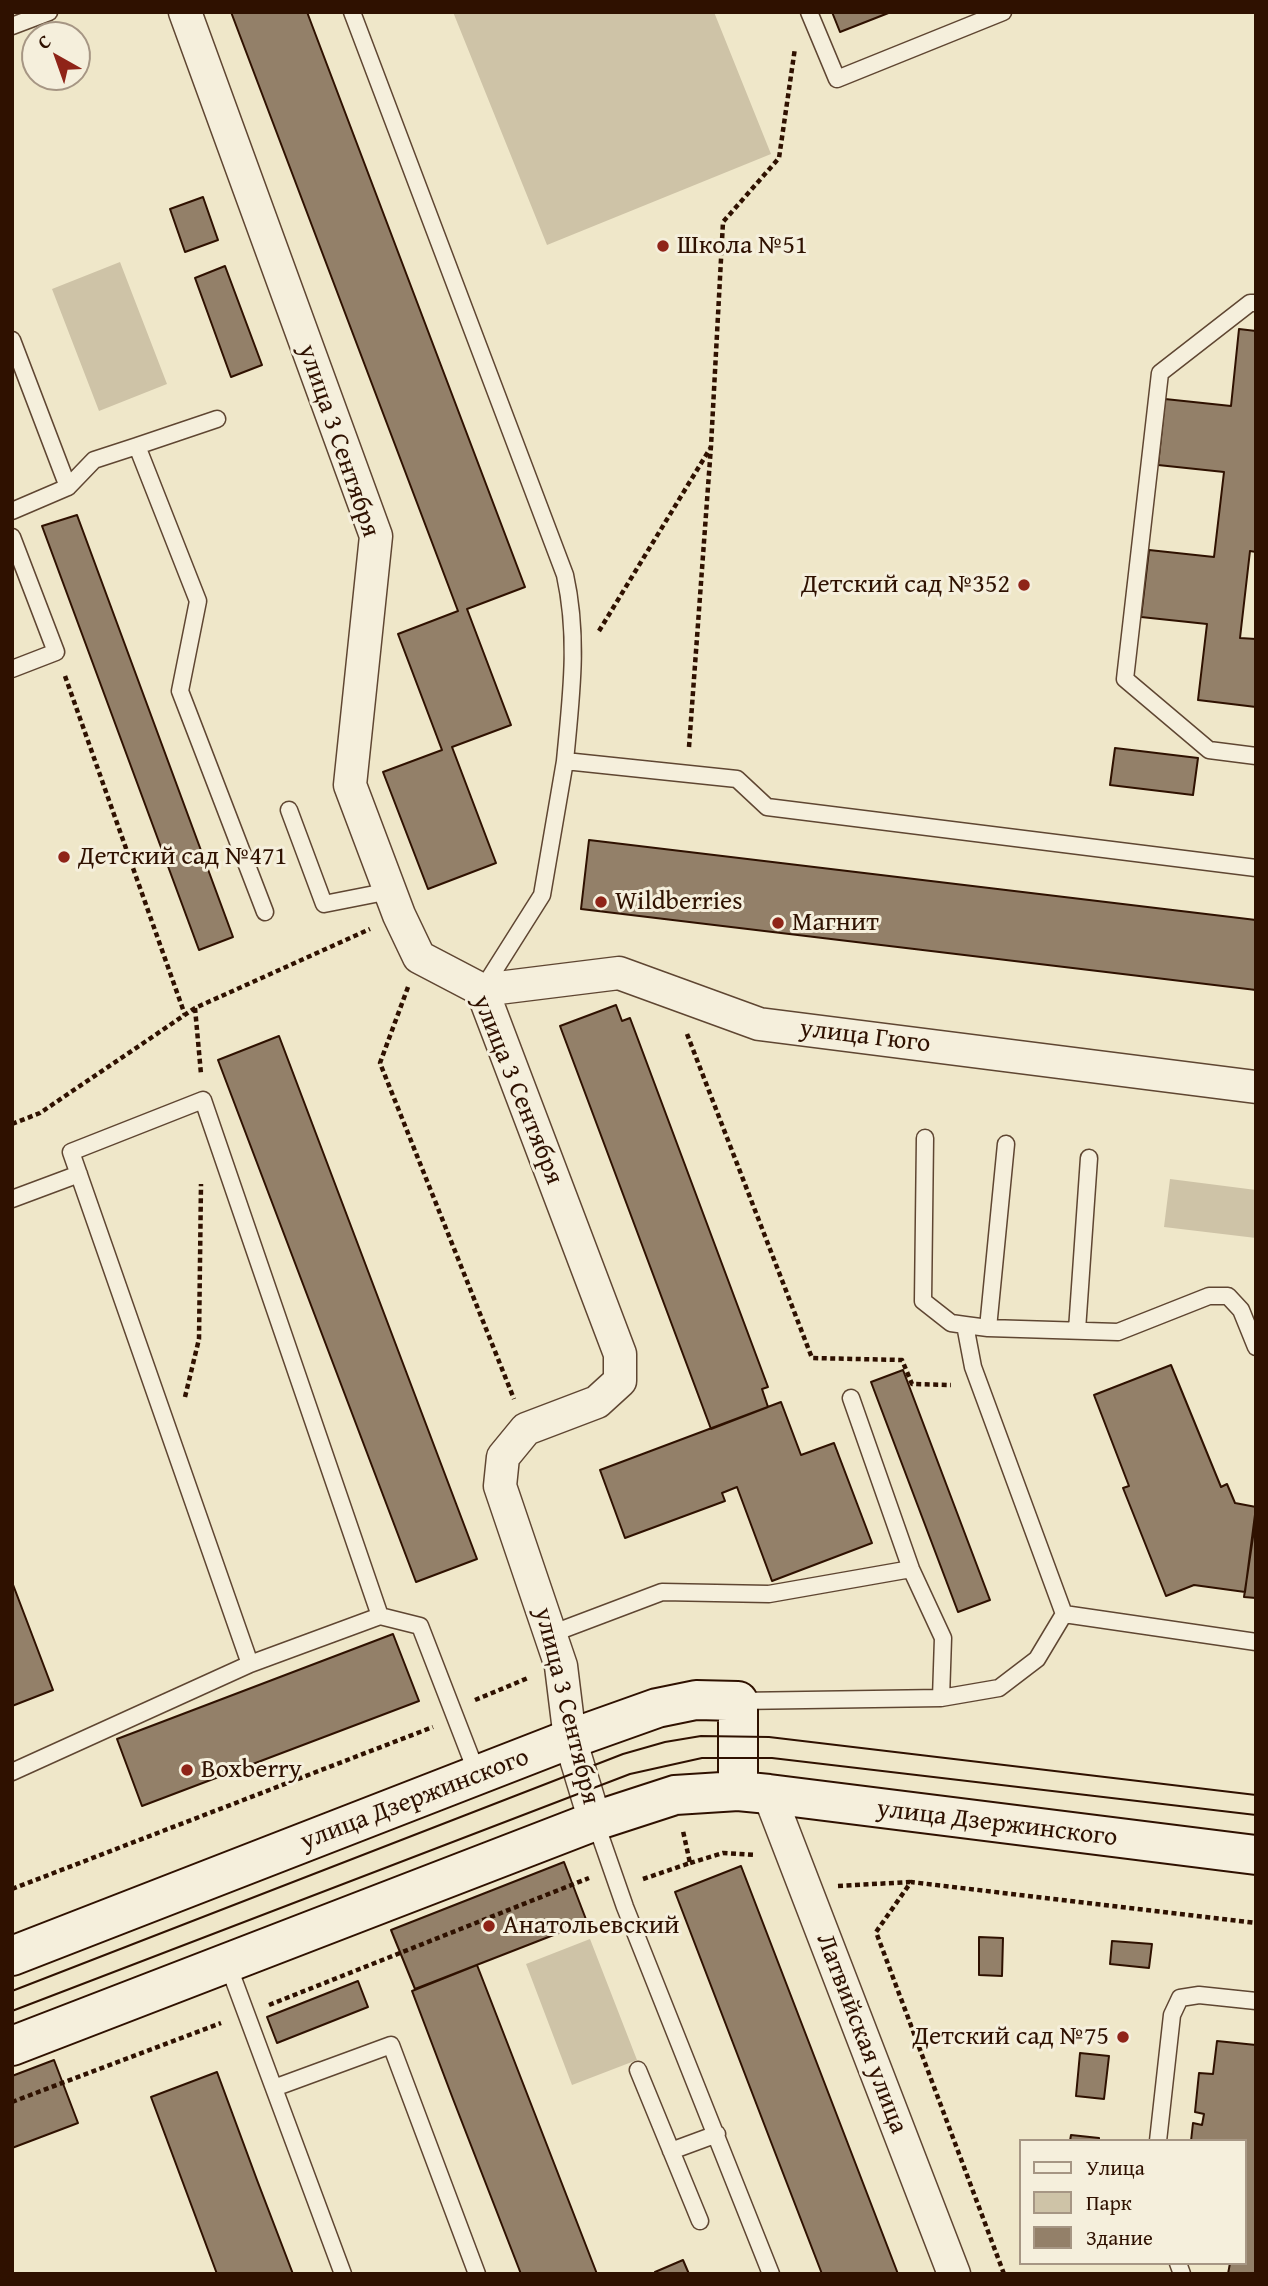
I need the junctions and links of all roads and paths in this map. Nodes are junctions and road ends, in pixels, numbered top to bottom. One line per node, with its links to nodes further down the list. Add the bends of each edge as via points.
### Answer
1 (49, 12): 6 (lane)
2 (186, 12): 24 (street, улица 3 Сентября, via 376,536 350,785)
3 (352, 12): 18 (lane, via 565,575 572,608)
4 (809, 12): 5 (lane, via 837,79)
5 (1003, 12)
6 (12, 26)
7 (796, 39): 12 (path, via 779,158 723,222)
8 (1256, 303): 19 (lane, via 1250,303 1160,373 1125,679 1209,750)
9 (12, 340): 13 (lane)
10 (217, 419): 11 (lane)
11 (137, 446): 13 (lane, via 94,460); 25 (lane, via 198,601 180,691)
12 (711, 446): 18 (path); 21 (path)
13 (68, 486): 14 (lane)
14 (12, 511)
15 (12, 537): 16 (lane)
16 (56, 652): 17 (lane); 30 (path)
17 (12, 669)
18 (573, 674): 20 (lane)
19 (1256, 756)
20 (565, 761): 21 (lane); 27 (lane, via 542,895)
21 (687, 774): 23 (lane, via 737,779 767,807)
22 (289, 810): 24 (lane, via 324,904)
23 (1256, 868)
24 (395, 903): 26 (street, улица 3 Сентября); 29 (path)
25 (265, 912)
26 (419, 957): 27 (street, улица 3 Сентября); 46 (path, via 380,1063)
27 (482, 989): 28 (street, улица Гюго, via 619,973); 46 (street, улица 3 Сентября, via 620,1354 620,1381 597,1402)
28 (671, 992): 31 (street, улица Гюго, via 758,1024); 44 (path, via 811,1358 902,1360 912,1384)
29 (195, 1008): 30 (path); 32 (path)
30 (185, 1015): 33 (path, via 40,1113)
31 (1256, 1087)
32 (203, 1100): 37 (lane, via 71,1152); 50 (lane)
33 (12, 1124)
34 (925, 1138): 40 (lane, via 923,1301 951,1323)
35 (1006, 1144): 41 (lane)
36 (1089, 1158): 42 (lane)
37 (79, 1174): 39 (lane); 47 (lane)
38 (202, 1180): 47 (path, via 199,1339)
39 (12, 1199)
40 (965, 1325): 41 (lane); 44 (lane)
41 (988, 1328): 42 (lane)
42 (1077, 1330): 43 (lane, via 1118,1332 1209,1296 1228,1296 1241,1310)
43 (1256, 1347)
44 (980, 1385): 49 (lane)
45 (851, 1398): 48 (lane)
46 (526, 1429): 51 (street, улица 3 Сентября, via 503,1457 500,1486)
47 (173, 1449): 53 (lane)
48 (911, 1569): 51 (lane, via 769,1594 662,1592); 55 (lane, via 943,1637)
49 (1064, 1614): 52 (lane); 55 (lane, via 1037,1659 999,1688)
50 (380, 1616): 53 (lane); 57 (lane, via 420,1626)
51 (551, 1634): 54 (street, улица 3 Сентября)
52 (1256, 1642)
53 (250, 1664): 59 (lane)
54 (561, 1666): 57 (path, via 477,1698); 58 (street, улица 3 Сентября)
55 (941, 1698): 56 (lane)
56 (738, 1701): 58 (main road, улица Дзержинского, via 696,1700 657,1708); 61 (main road)
57 (457, 1718): 60 (lane); 65 (path)
58 (570, 1739): 60 (main road, улица Дзержинского); 62 (street, улица 3 Сентября)
59 (12, 1772)
60 (478, 1776): 67 (main road, улица Дзержинского)
61 (753, 1793): 62 (main road, улица Дзержинского, via 675,1795); 63 (main road, улица Дзержинского); 82 (street, Латвийская улица)
62 (595, 1821): 64 (lane); 68 (main road, улица Дзержинского)
63 (1256, 1855)
64 (613, 1869): 70 (path); 75 (lane)
65 (12, 1889)
66 (1256, 1923): 83 (path, via 911,1882 876,1932)
67 (12, 1956)
68 (227, 1962): 70 (lane); 71 (main road, улица Дзержинского)
69 (1256, 2001): 76 (lane, via 1199,1995 1180,1998 1172,2015)
70 (246, 2014): 73 (lane); 74 (path)
71 (12, 2046)
72 (638, 2070): 77 (lane)
73 (274, 2088): 79 (lane); 80 (lane, via 391,2045)
74 (12, 2102)
75 (717, 2134): 77 (lane); 81 (lane)
76 (1158, 2139)
77 (671, 2151): 78 (lane)
78 (700, 2221)
79 (343, 2274)
80 (477, 2274)
81 (771, 2274)
82 (954, 2274)
83 (1004, 2274)

